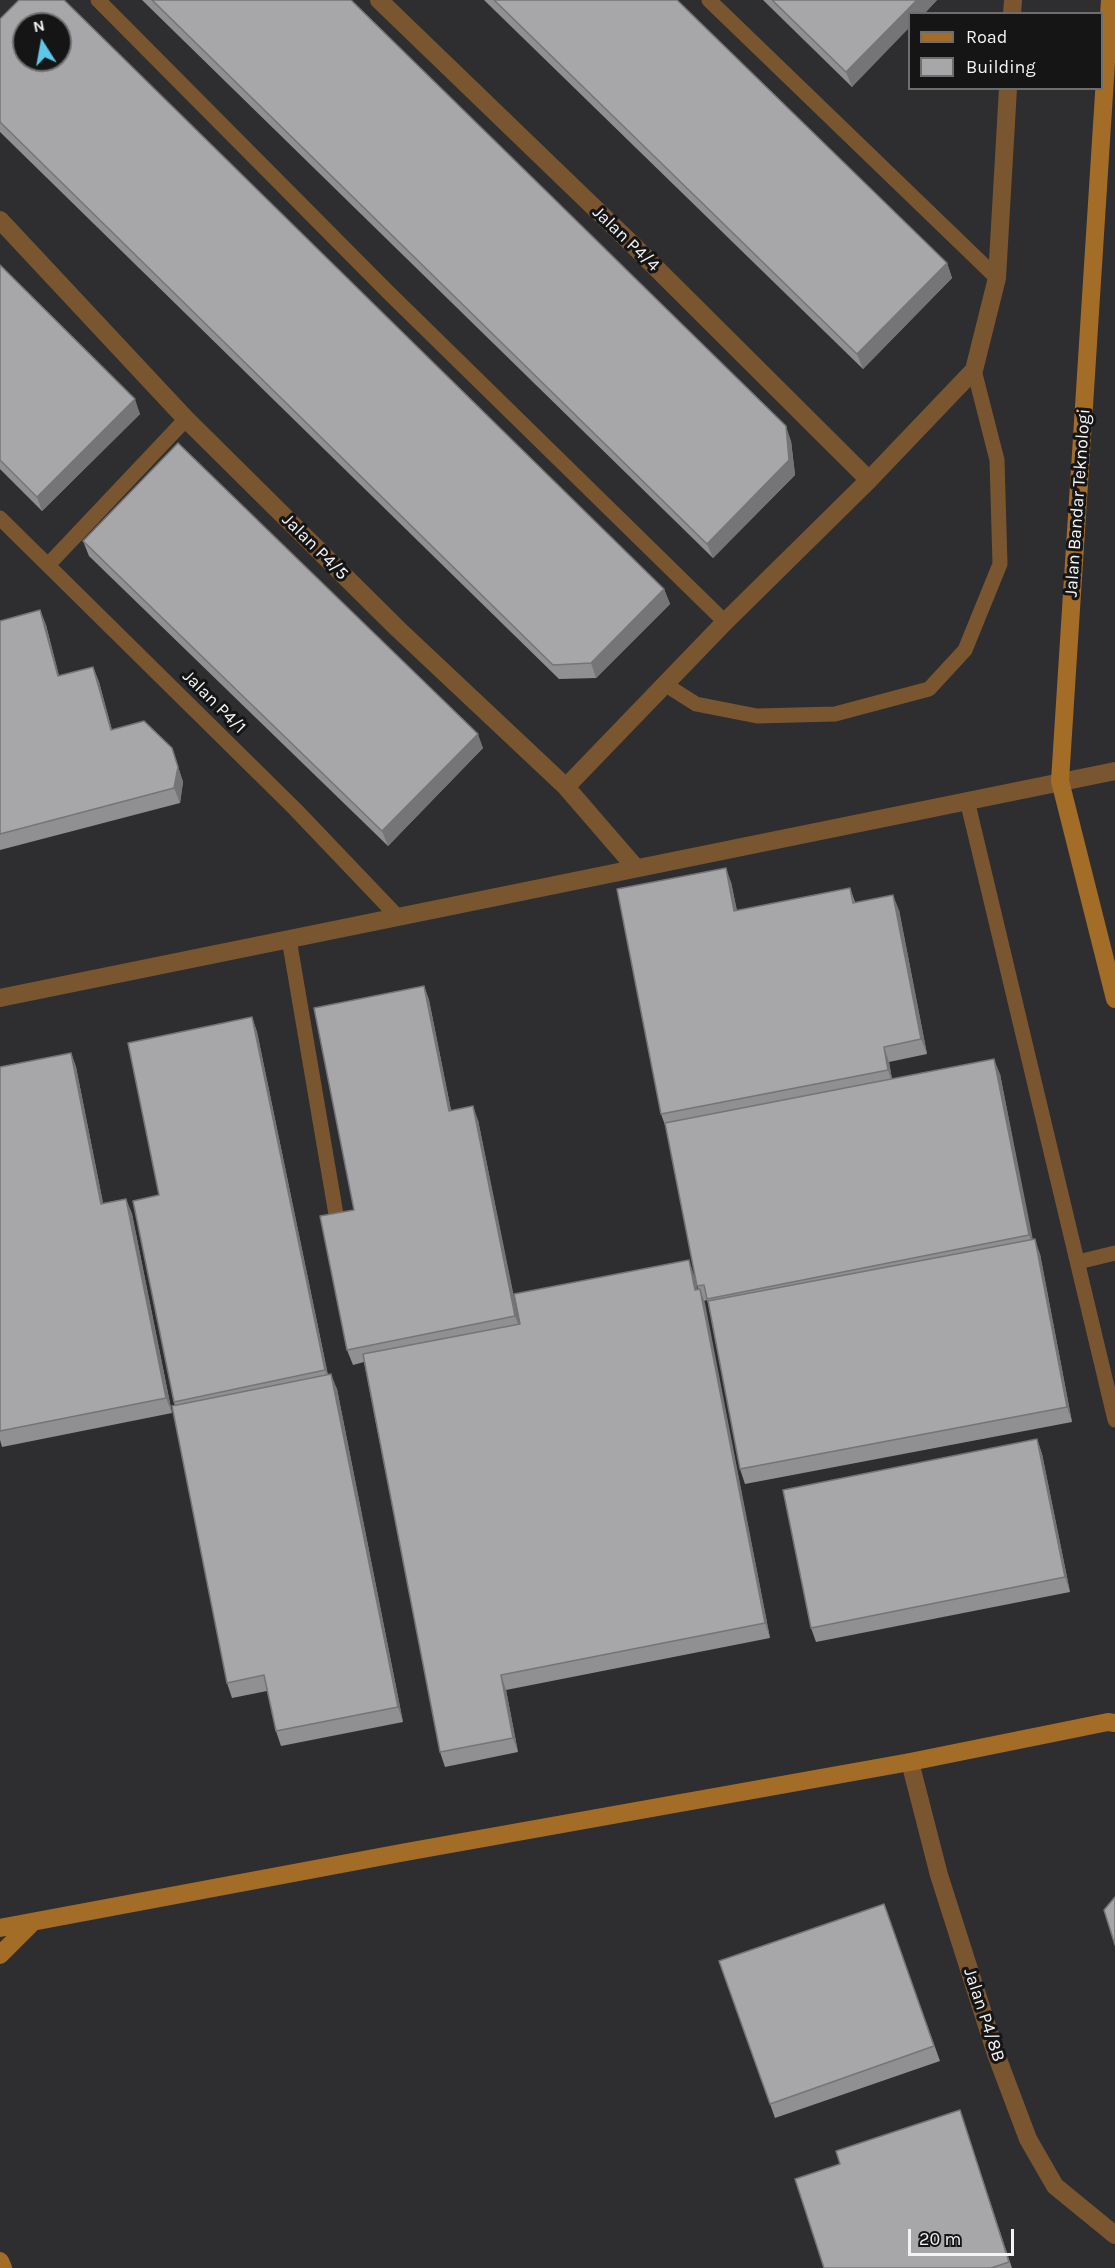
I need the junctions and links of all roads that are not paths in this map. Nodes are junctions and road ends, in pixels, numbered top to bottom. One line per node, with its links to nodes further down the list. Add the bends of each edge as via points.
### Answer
1 (98, 0): 13 (lane, via 388,292)
2 (380, 0): 10 (street, Jalan P4/4)
3 (709, 0): 7 (lane)
4 (1110, 0): 16 (street, Jalan Bandar Teknologi)
5 (1008, 90): 7 (street)
6 (0, 220): 9 (street, Jalan P4/5)
7 (997, 278): 8 (street)
8 (974, 370): 10 (street); 14 (lane, via 997,460 1000,564 965,650 929,689 835,714 757,716 696,704)
9 (186, 419): 12 (lane); 17 (street, Jalan P4/5, via 398,629)
10 (869, 480): 13 (street)
11 (0, 518): 12 (lane, Jalan P4/1)
12 (48, 565): 20 (lane, Jalan P4/1, via 295,809)
13 (725, 622): 14 (street)
14 (666, 685): 17 (street)
15 (1115, 771): 16 (street)
16 (1060, 781): 18 (street); 23 (street, Jalan Bandar Teknologi)
17 (566, 787): 19 (street, Jalan P4/5)
18 (967, 800): 19 (street); 26 (lane)
19 (636, 868): 20 (street)
20 (398, 917): 21 (street)
21 (289, 939): 22 (street); 24 (lane)
22 (0, 998)
23 (1115, 999)
24 (342, 1246)
25 (1115, 1253): 26 (lane)
26 (1078, 1262): 27 (lane)
27 (1115, 1420)
28 (1112, 1720): 29 (street)
29 (910, 1762): 30 (street); 33 (street, Jalan P4/8B, via 939,1875 996,2054 1028,2139 1054,2186)
30 (33, 1922): 31 (street); 32 (street)
31 (0, 1928)
32 (0, 1955)
33 (1115, 2235)
34 (0, 2261): 35 (street)
35 (3, 2268)

